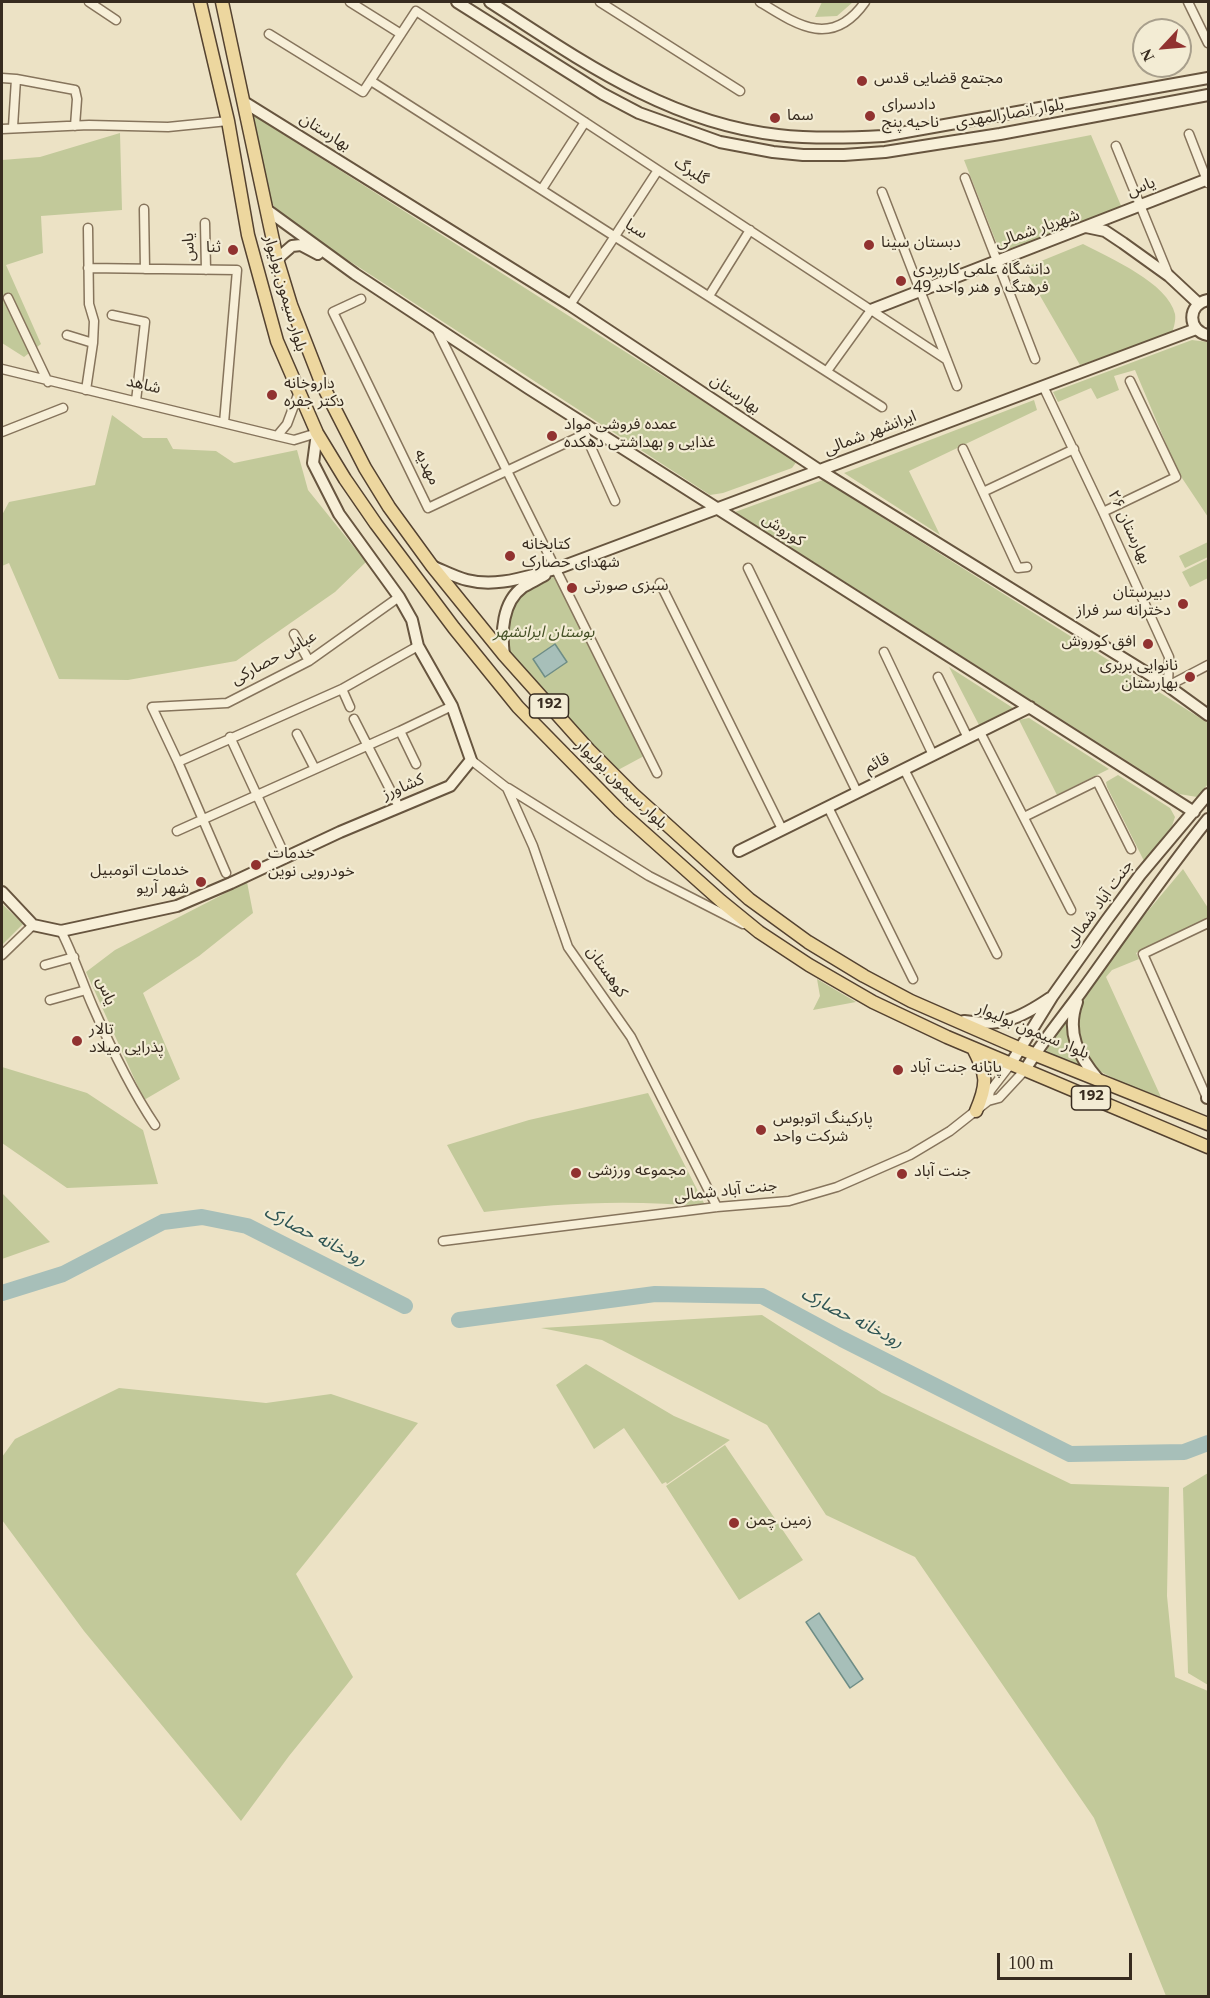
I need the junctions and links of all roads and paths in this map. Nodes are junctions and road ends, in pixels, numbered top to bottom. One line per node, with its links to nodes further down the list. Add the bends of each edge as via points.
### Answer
1 (89, 2): 11 (street)
2 (200, 2): 22 (main road, بلوار سیمون بولیوار / 192)
3 (222, 2): 21 (main road, بلوار سیمون بولیوار / 192)
4 (350, 2): 13 (street)
5 (457, 2): 20 (street, بلوار انصارالمهدی, via 603,94 639,112 720,142 773,152 844,155 905,150)
6 (490, 2): 16 (street, بلوار انصارالمهدی, via 629,89 690,114 777,135 883,136)
7 (600, 2): 19 (street)
8 (760, 2): 9 (street, via 795,24 818,30 839,25)
9 (865, 2)
10 (1188, 2): 14 (street)
11 (116, 20)
12 (269, 34): 18 (street, via 363,92)
13 (401, 34): 18 (street); 23 (street, گلبرگ, via 416,11)
14 (1209, 43)
15 (2, 78): 17 (street)
16 (1209, 78)
17 (16, 79): 24 (street, via 75,90); 25 (street)
18 (370, 81): 32 (street, سبا)
19 (740, 91)
20 (1209, 95)
21 (244, 102): 36 (main road, بلوار سیمون بولیوار / 192); 54 (street, بهارستان)
22 (228, 121): 24 (street, via 168,127); 71 (main road, بلوار سیمون بولیوار / 192, via 248,235 277,341)
23 (585, 122): 29 (street, گلبرگ); 32 (street)
24 (75, 126): 25 (street)
25 (13, 128): 26 (street)
26 (2, 129)
27 (1189, 134): 31 (street)
28 (1116, 146): 34 (street)
29 (658, 170): 40 (street, گلبرگ); 41 (street)
30 (965, 178): 43 (street)
31 (1208, 181): 34 (street, یاس)
32 (542, 189): 41 (street, سبا)
33 (882, 192): 49 (street)
34 (1140, 206): 38 (street, یاس); 48 (street)
35 (144, 209): 45 (street)
36 (267, 210): 42 (main road, بلوار سیمون بولیوار / 192); 47 (street)
37 (205, 223): 46 (street, یاس)
38 (1086, 227): 43 (street, شهریار شمالی); 48 (street, شهریار شمالی, via 1105,231)
39 (88, 228): 44 (street)
40 (750, 230): 50 (street); 55 (street, گلبرگ)
41 (615, 236): 50 (street, سبا); 54 (street)
42 (277, 259): 47 (street, via 292,246 301,245); 87 (main road, بلوار سیمون بولیوار / 192, via 307,348 344,429 389,507)
43 (996, 261): 49 (street, شهریار شمالی); 62 (street)
44 (88, 268): 45 (street); 61 (street)
45 (145, 269): 46 (street)
46 (206, 270): 75 (street, via 237,270)
47 (355, 274): 57 (street, کوروش)
48 (1169, 276): 53 (street, شهریار شمالی)
49 (920, 291): 55 (street, شهریار شمالی); 63 (street)
50 (709, 296): 65 (street, سبا)
51 (8, 298): 67 (street)
52 (361, 299): 81 (street, مهدیه, via 333,312 428,507)
53 (1204, 302): 58 (street, via 1192,312)
54 (570, 305): 82 (street, بهارستان)
55 (871, 310): 63 (street, گلبرگ); 65 (street)
56 (112, 315): 72 (street, via 145,322)
57 (435, 325): 81 (street); 85 (street, کوروش)
58 (1196, 329): 60 (street); 69 (street, ایرانشهر شمالی)
59 (67, 335): 61 (street)
60 (1209, 335)
61 (93, 343): 70 (street)
62 (1035, 359)
63 (947, 360): 68 (street)
64 (2, 369): 67 (street, شاهد)
65 (827, 371): 73 (street, سبا)
66 (1130, 381): 86 (street, via 1176,477)
67 (48, 382): 70 (street, شاهد)
68 (957, 386)
69 (1043, 386): 80 (street, بهارستان ۲۶); 82 (street, ایرانشهر شمالی)
70 (86, 390): 72 (street, شاهد)
71 (299, 391): 77 (main road, بلوار سیمون بولیوار / 192); 78 (street, via 287,424)
72 (136, 401): 75 (street, شاهد)
73 (882, 407)
74 (63, 408): 76 (street)
75 (224, 423): 78 (street, شاهد)
76 (2, 432)
77 (317, 433): 78 (street, شاهد, via 294,440); 92 (street, via 313,463 339,514); 141 (main road, بلوار سیمون بولیوار / 192, via 376,524 518,707 620,811)
78 (276, 436)
79 (963, 449): 83 (street)
80 (1074, 449): 83 (street); 86 (street, بهارستان ۲۶)
81 (508, 470): 84 (street, مهدیه, via 585,434); 90 (street)
82 (819, 470): 85 (street, ایرانشهر شمالی); 100 (street, بهارستان)
83 (983, 492): 88 (street, via 1018,568)
84 (615, 501)
85 (717, 508): 90 (street, ایرانشهر شمالی); 104 (street, کوروش)
86 (1103, 512): 100 (street, بهارستان ۲۶, via 1169,657)
87 (432, 566): 90 (street, via 466,580 490,583); 96 (main road, بلوار سیمون بولیوار / 192)
88 (1027, 567)
89 (747, 568): 121 (street)
90 (556, 569): 96 (street, via 521,588 509,604); 119 (street)
91 (660, 583): 130 (street)
92 (399, 597): 94 (street, via 412,620); 97 (street, عباس حصارکی)
93 (294, 634): 97 (street)
94 (418, 646): 101 (street); 102 (street)
95 (884, 652): 113 (street)
96 (504, 655): 151 (main road, بلوار سیمون بولیوار / 192, via 633,794 749,899 864,976)
97 (309, 662): 115 (street, عباس حصارکی, via 227,703 152,707)
98 (1209, 665): 100 (street)
99 (938, 677): 111 (street)
100 (1168, 686): 105 (street, بهارستان)
101 (342, 689): 103 (street); 110 (street)
102 (452, 706): 107 (street); 114 (street)
103 (350, 707)
104 (1030, 707): 108 (street, قائم); 126 (street, کوروش)
105 (1209, 715)
106 (354, 719): 112 (street)
107 (400, 731): 112 (street); 116 (street)
108 (980, 732): 111 (street, قائم); 127 (street)
109 (297, 734): 117 (street)
110 (230, 737): 115 (street); 123 (street)
111 (968, 738): 113 (street, قائم)
112 (368, 745): 117 (street); 124 (street)
113 (933, 755): 118 (street, قائم)
114 (471, 760): 120 (street, کوهستان); 124 (street, کشاورز, via 450,786)
115 (178, 762): 129 (street)
116 (416, 764)
117 (315, 769): 123 (street)
118 (904, 769): 121 (street, قائم); 142 (street)
119 (657, 772)
120 (507, 788): 141 (street, via 649,876); 164 (street, کوهستان, via 533,846 568,947 631,1037)
121 (857, 792): 125 (street, قائم)
122 (1209, 794): 126 (street, جنت آباد شمالی)
123 (256, 795): 129 (street); 134 (street)
124 (399, 807): 134 (street, کشاورز)
125 (828, 807): 130 (street, قائم); 146 (street)
126 (1194, 812): 149 (street, جنت آباد شمالی, via 1140,875)
127 (1024, 817): 132 (street, via 1097,781); 137 (street)
128 (1209, 819): 148 (street, جنت آباد شمالی, via 1160,880)
129 (202, 820): 131 (street); 135 (street)
130 (782, 830): 133 (street, قائم)
131 (177, 831)
132 (1131, 849)
133 (739, 850)
134 (286, 858): 140 (street, کشاورز, via 177,906)
135 (226, 873)
136 (2, 892): 139 (street)
137 (1071, 910)
138 (1209, 923): 158 (street, via 1143,954)
139 (33, 925): 140 (street, کشاورز); 143 (street)
140 (61, 931): 144 (street, یاس)
141 (759, 932): 152 (main road, بلوار سیمون بولیوار / 192, via 873,1002)
142 (997, 954)
143 (2, 955)
144 (74, 957): 145 (street); 147 (street, یاس)
145 (45, 965)
146 (913, 979)
147 (86, 990): 150 (street); 162 (street, یاس, via 123,1071)
148 (1080, 993): 154 (street, جنت آباد شمالی); 157 (street, via 1072,1020 1075,1045)
149 (1052, 997): 151 (street, via 1007,1021 982,1024); 153 (street, جنت آباد شمالی)
150 (50, 1000)
151 (957, 1020): 153 (main road, بلوار سیمون بولیوار / 192)
152 (973, 1048): 155 (main road, بلوار سیمون بولیوار / 192); 160 (main road, via 986,1080)
153 (1021, 1049): 154 (main road, بلوار سیمون بولیوار / 192); 155 (street, جنت آباد شمالی)
154 (1035, 1053): 156 (street, جنت آباد شمالی); 157 (main road, بلوار سیمون بولیوار / 192)
155 (1010, 1065): 156 (main road, بلوار سیمون بولیوار / 192); 159 (street, جنت آباد شمالی, via 990,1091)
156 (1025, 1070): 159 (street, جنت آباد شمالی, via 999,1098); 163 (main road, بلوار سیمون بولیوار / 192)
157 (1098, 1079): 161 (main road, بلوار سیمون بولیوار / 192)
158 (1208, 1097)
159 (988, 1101): 160 (street, جنت آباد شمالی)
160 (976, 1111): 164 (street, جنت آباد شمالی, via 910,1155 837,1187 789,1201)
161 (1209, 1124)
162 (155, 1125)
163 (1209, 1147)
164 (717, 1207): 165 (street, جنت آباد شمالی)
165 (442, 1241)

